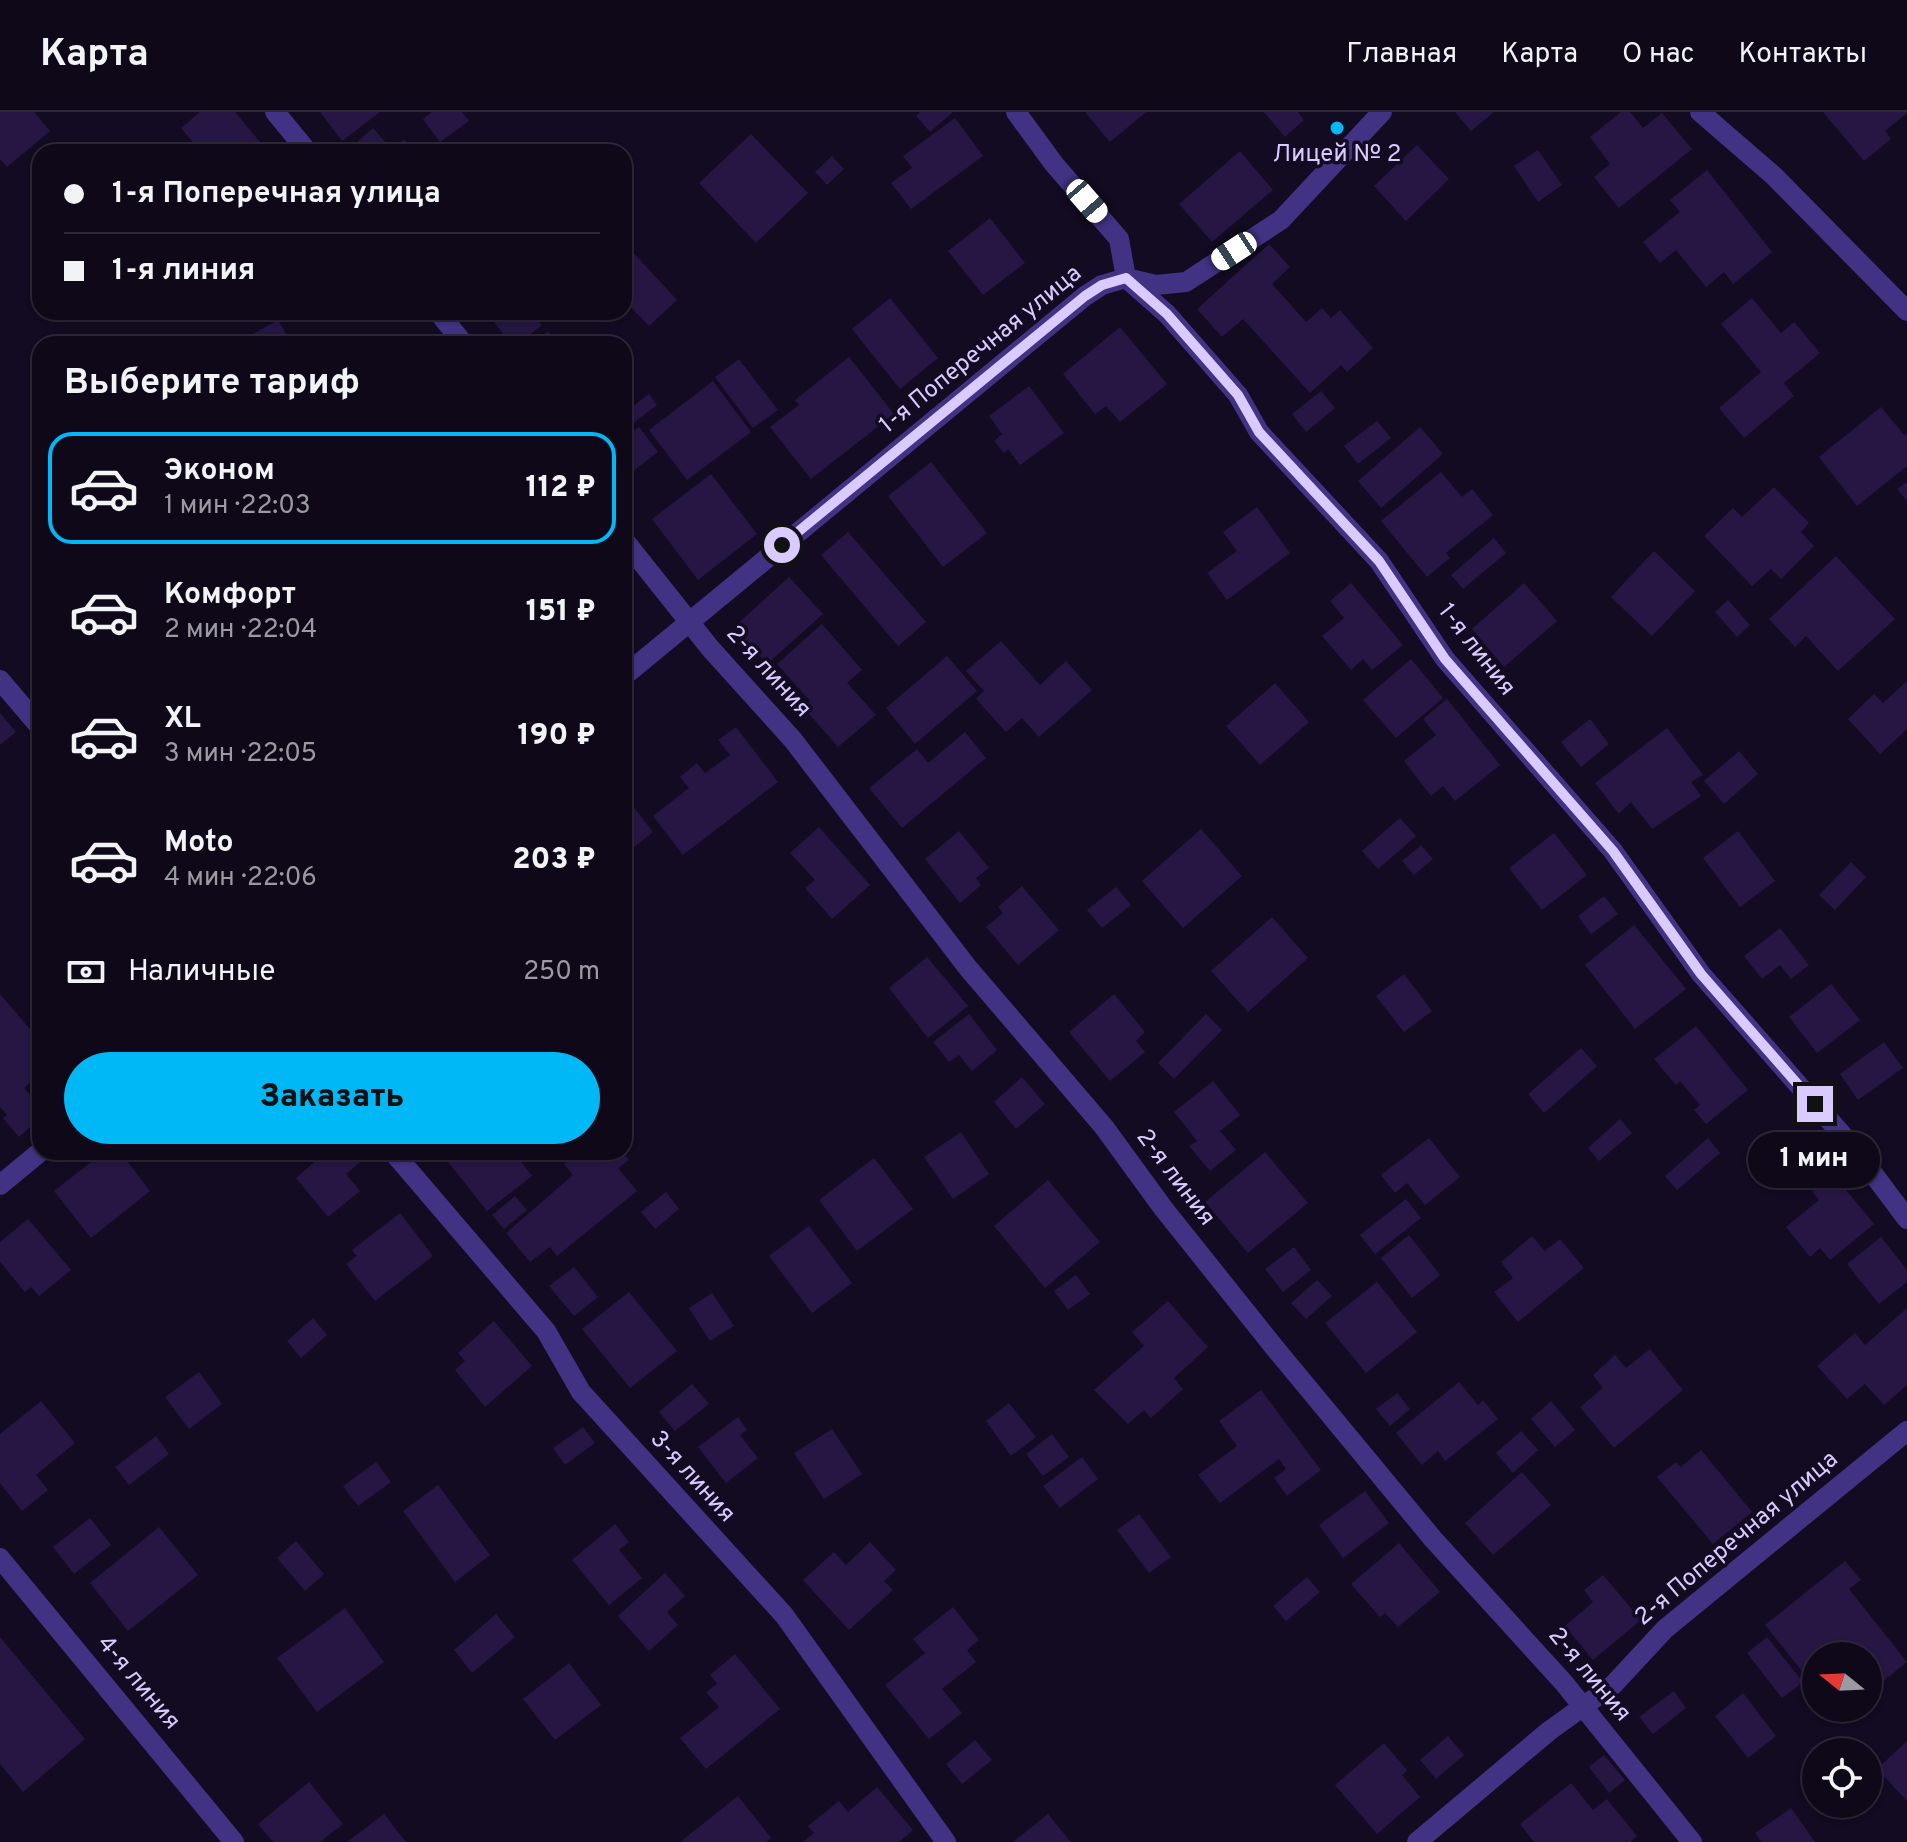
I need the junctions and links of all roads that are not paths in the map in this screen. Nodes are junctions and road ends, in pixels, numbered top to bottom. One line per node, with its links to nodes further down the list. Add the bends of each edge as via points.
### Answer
1 (275, 112): 5 (street)
2 (1016, 112): 6 (street, via 1119,239)
3 (1382, 112): 6 (street, via 1281,220 1186,282 1156,285)
4 (1700, 112): 7 (street, via 1774,176)
5 (301, 144)
6 (1126, 278): 11 (street, 1-я Поперечная улица, via 1085,296); 18 (street, 1-я линия, via 1167,314 1238,395 1259,432 1379,561 1445,659 1613,851 1701,974 1853,1147)
7 (1907, 311)
8 (444, 320): 9 (street)
9 (458, 336)
10 (632, 550): 11 (street, 2-я линия)
11 (690, 621): 12 (street, 1-я Поперечная улица); 21 (street, 2-я линия, via 793,740 968,968 1104,1127 1274,1347)
12 (632, 669)
13 (0, 680): 14 (street)
14 (32, 718)
15 (32, 1159): 17 (street)
16 (400, 1160): 23 (street, 3-я линия, via 546,1331 581,1392 784,1615)
17 (0, 1185)
18 (1907, 1219)
19 (1907, 1431): 21 (street, 2-я Поперечная улица, via 1665,1629 1613,1685)
20 (0, 1558): 22 (street, 4-я линия)
21 (1582, 1708): 24 (street, 2-я Поперечная улица); 25 (street, 2-я линия)
22 (234, 1842)
23 (946, 1842)
24 (1417, 1842)
25 (1692, 1842)

